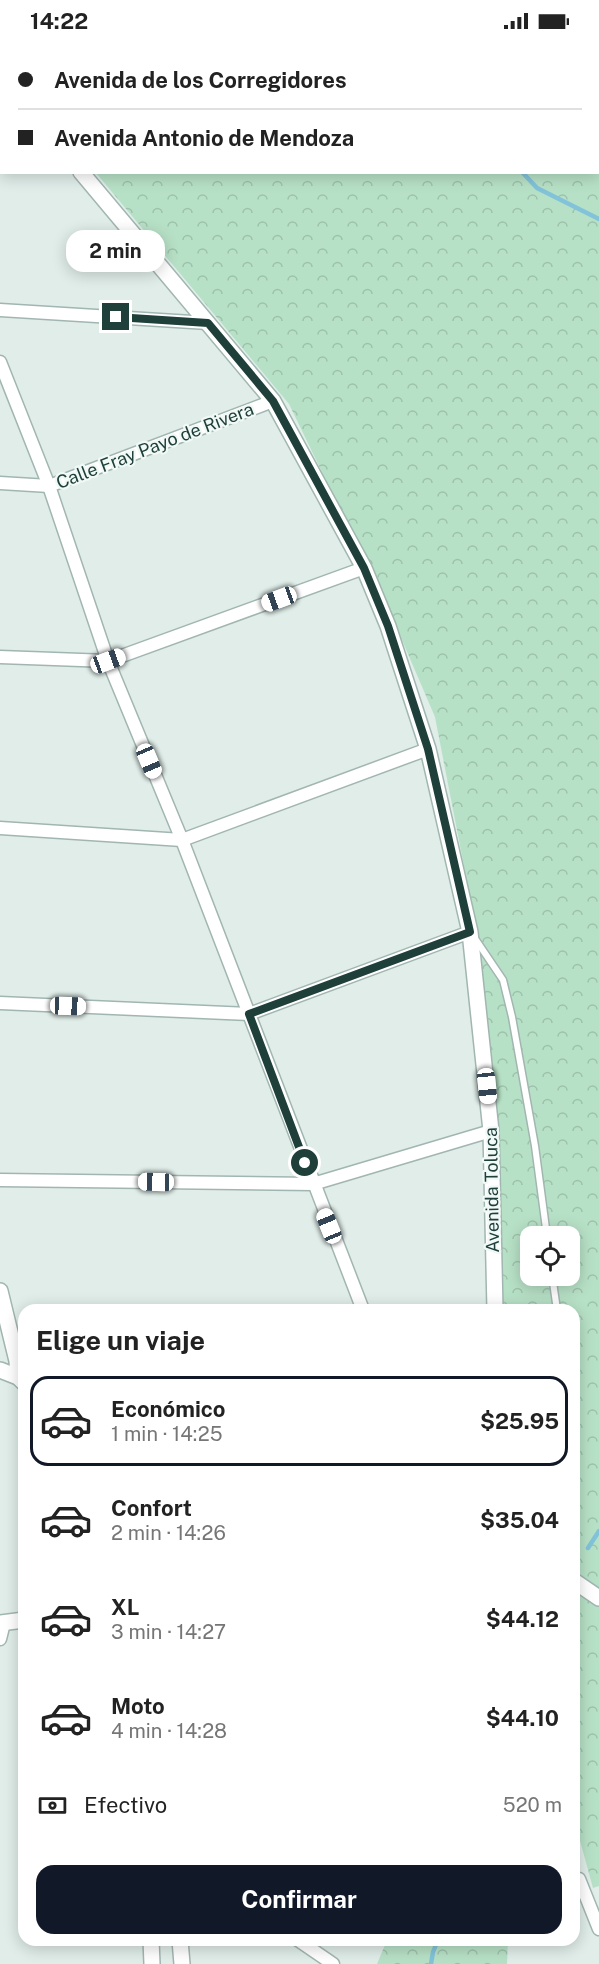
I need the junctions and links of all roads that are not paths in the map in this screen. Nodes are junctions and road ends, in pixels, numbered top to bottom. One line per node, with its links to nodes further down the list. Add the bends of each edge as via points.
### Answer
1 (83, 174): 3 (street, Avenida Toluca)
2 (0, 310): 3 (street)
3 (208, 323): 5 (street, Avenida Toluca)
4 (0, 362): 7 (street)
5 (273, 401): 7 (street, Calle Fray Payo de Rivera); 8 (street, Avenida Toluca)
6 (0, 483): 7 (street, Calle Fray Payo de Rivera)
7 (49, 486): 10 (street)
8 (364, 568): 10 (street); 11 (street, Avenida Toluca, via 388,626)
9 (0, 657): 10 (street)
10 (108, 661): 13 (street)
11 (428, 749): 13 (street); 14 (street, Avenida Toluca)
12 (0, 828): 13 (street)
13 (182, 840): 16 (street)
14 (470, 932): 16 (street); 17 (street, Avenida Toluca); 20 (lane, via 503,980 535,1146)
15 (0, 1003): 16 (street)
16 (249, 1014): 19 (street)
17 (492, 1131): 19 (street); 24 (street, Avenida Toluca)
18 (0, 1180): 19 (street)
19 (313, 1184): 23 (street)
20 (546, 1226)
21 (554, 1286): 25 (lane)
22 (0, 1291): 26 (street)
23 (361, 1304)
24 (493, 1304)
25 (556, 1304)
26 (18, 1361)
27 (0, 1370): 28 (street)
28 (18, 1379)
29 (580, 1585): 30 (street)
30 (599, 1598)
31 (18, 1621): 32 (street)
32 (2, 1623): 33 (street)
33 (0, 1639)
34 (580, 1882): 35 (street)
35 (599, 1929)
36 (151, 1946): 39 (street)
37 (180, 1946): 40 (street)
38 (307, 1946): 41 (street)
39 (152, 1964)
40 (182, 1964)
41 (333, 1964)

